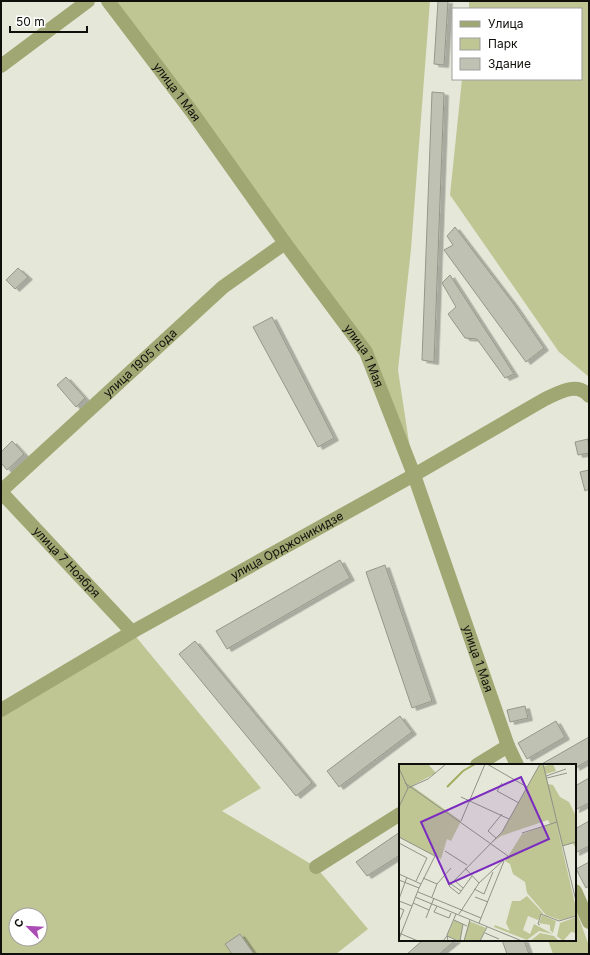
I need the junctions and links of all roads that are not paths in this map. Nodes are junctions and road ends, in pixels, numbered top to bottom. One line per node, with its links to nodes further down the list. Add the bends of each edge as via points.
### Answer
1 (88, 1): 3 (street)
2 (108, 1): 4 (street, улица 1 Мая, via 192,112)
3 (1, 66)
4 (285, 244): 6 (street, улица 1 Мая, via 366,352); 7 (street, улица 1905 года, via 223,287)
5 (589, 396): 6 (street, улица Орджоникидзе, via 575,388 545,399)
6 (414, 475): 8 (street, улица Орджоникидзе); 10 (street, улица 1 Мая)
7 (1, 492): 8 (street, улица 7 Ноября)
8 (132, 632): 9 (street, улица Орджоникидзе)
9 (1, 710)
10 (508, 746): 11 (street); 12 (street, улица 1 Мая)
11 (479, 764)
12 (517, 764)
13 (399, 815): 14 (street)
14 (316, 867)
15 (576, 893): 16 (street)
16 (589, 922)

